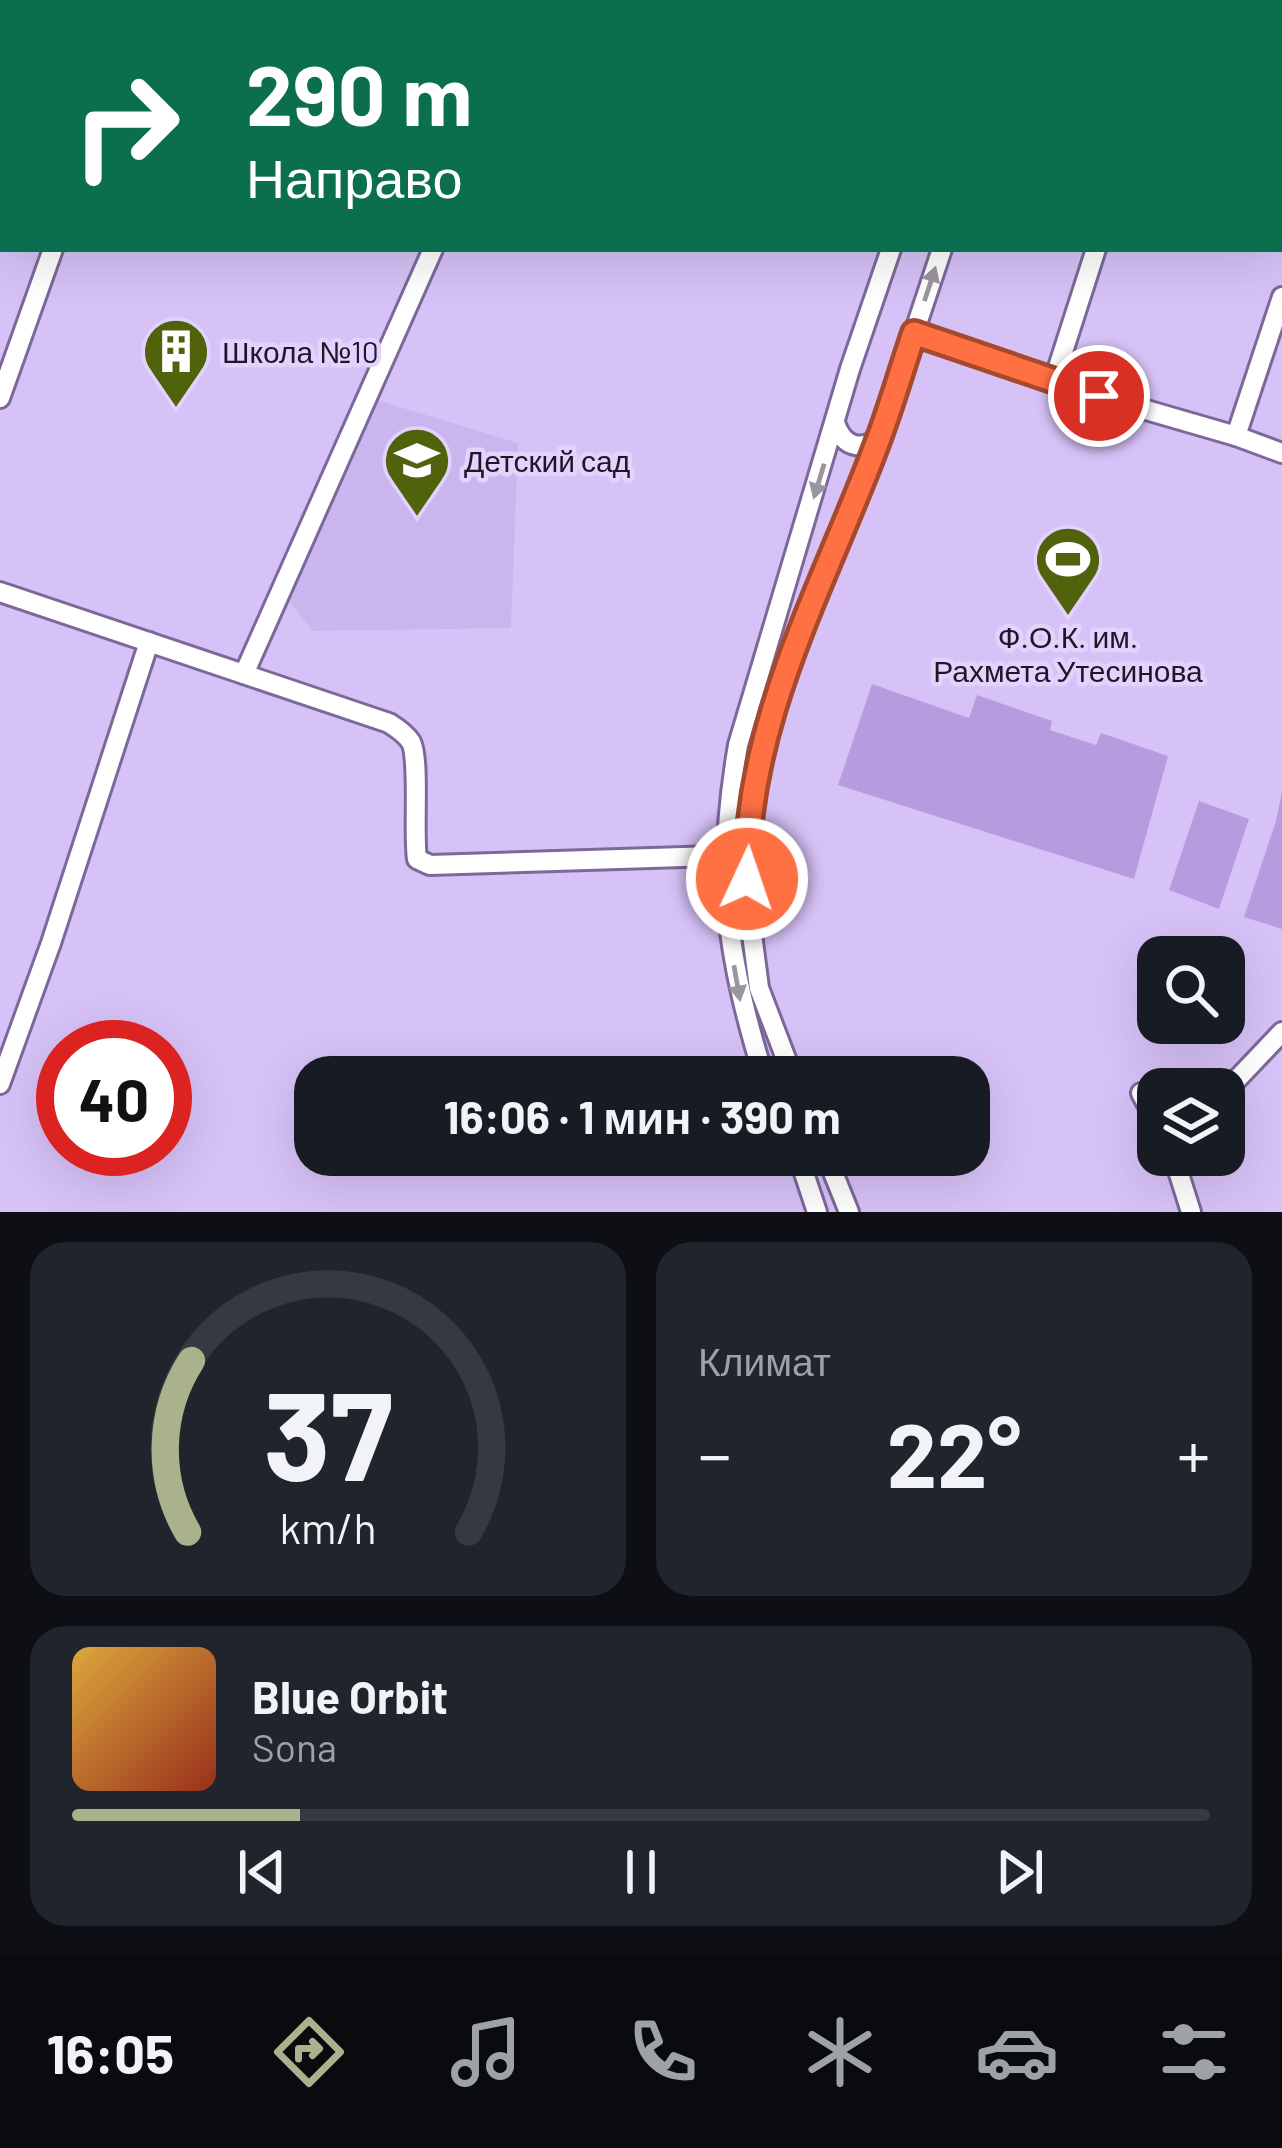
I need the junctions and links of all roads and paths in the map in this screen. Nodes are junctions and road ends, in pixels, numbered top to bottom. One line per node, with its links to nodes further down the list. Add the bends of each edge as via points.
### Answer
1 (52, 252): 9 (street)
2 (432, 252): 16 (street)
3 (890, 252): 10 (street)
4 (941, 252): 7 (street, one-way to 4)
5 (1095, 252): 8 (street)
6 (1282, 297): 11 (street)
7 (914, 333): 8 (street); 12 (street)
8 (1053, 383): 11 (street)
9 (0, 398)
10 (835, 423): 12 (street, via 853,446); 17 (street, one-way to 17, via 738,745)
11 (1236, 436): 13 (street)
12 (879, 438): 18 (street, via 776,696)
13 (1282, 453)
14 (0, 592): 15 (street)
15 (149, 642): 16 (street); 23 (street)
16 (244, 674): 17 (street, via 389,723 406,736 414,750 417,859 430,866)
17 (724, 854): 18 (street); 20 (street, one-way to 20, via 739,998)
18 (747, 855): 21 (street, via 759,988)
19 (1282, 1032): 22 (street)
20 (757, 1056)
21 (785, 1056)
22 (1245, 1071)
23 (0, 1084)
24 (805, 1176): 27 (street)
25 (834, 1176): 28 (street)
26 (1180, 1176): 29 (street)
27 (817, 1212)
28 (848, 1212)
29 (1191, 1212)

